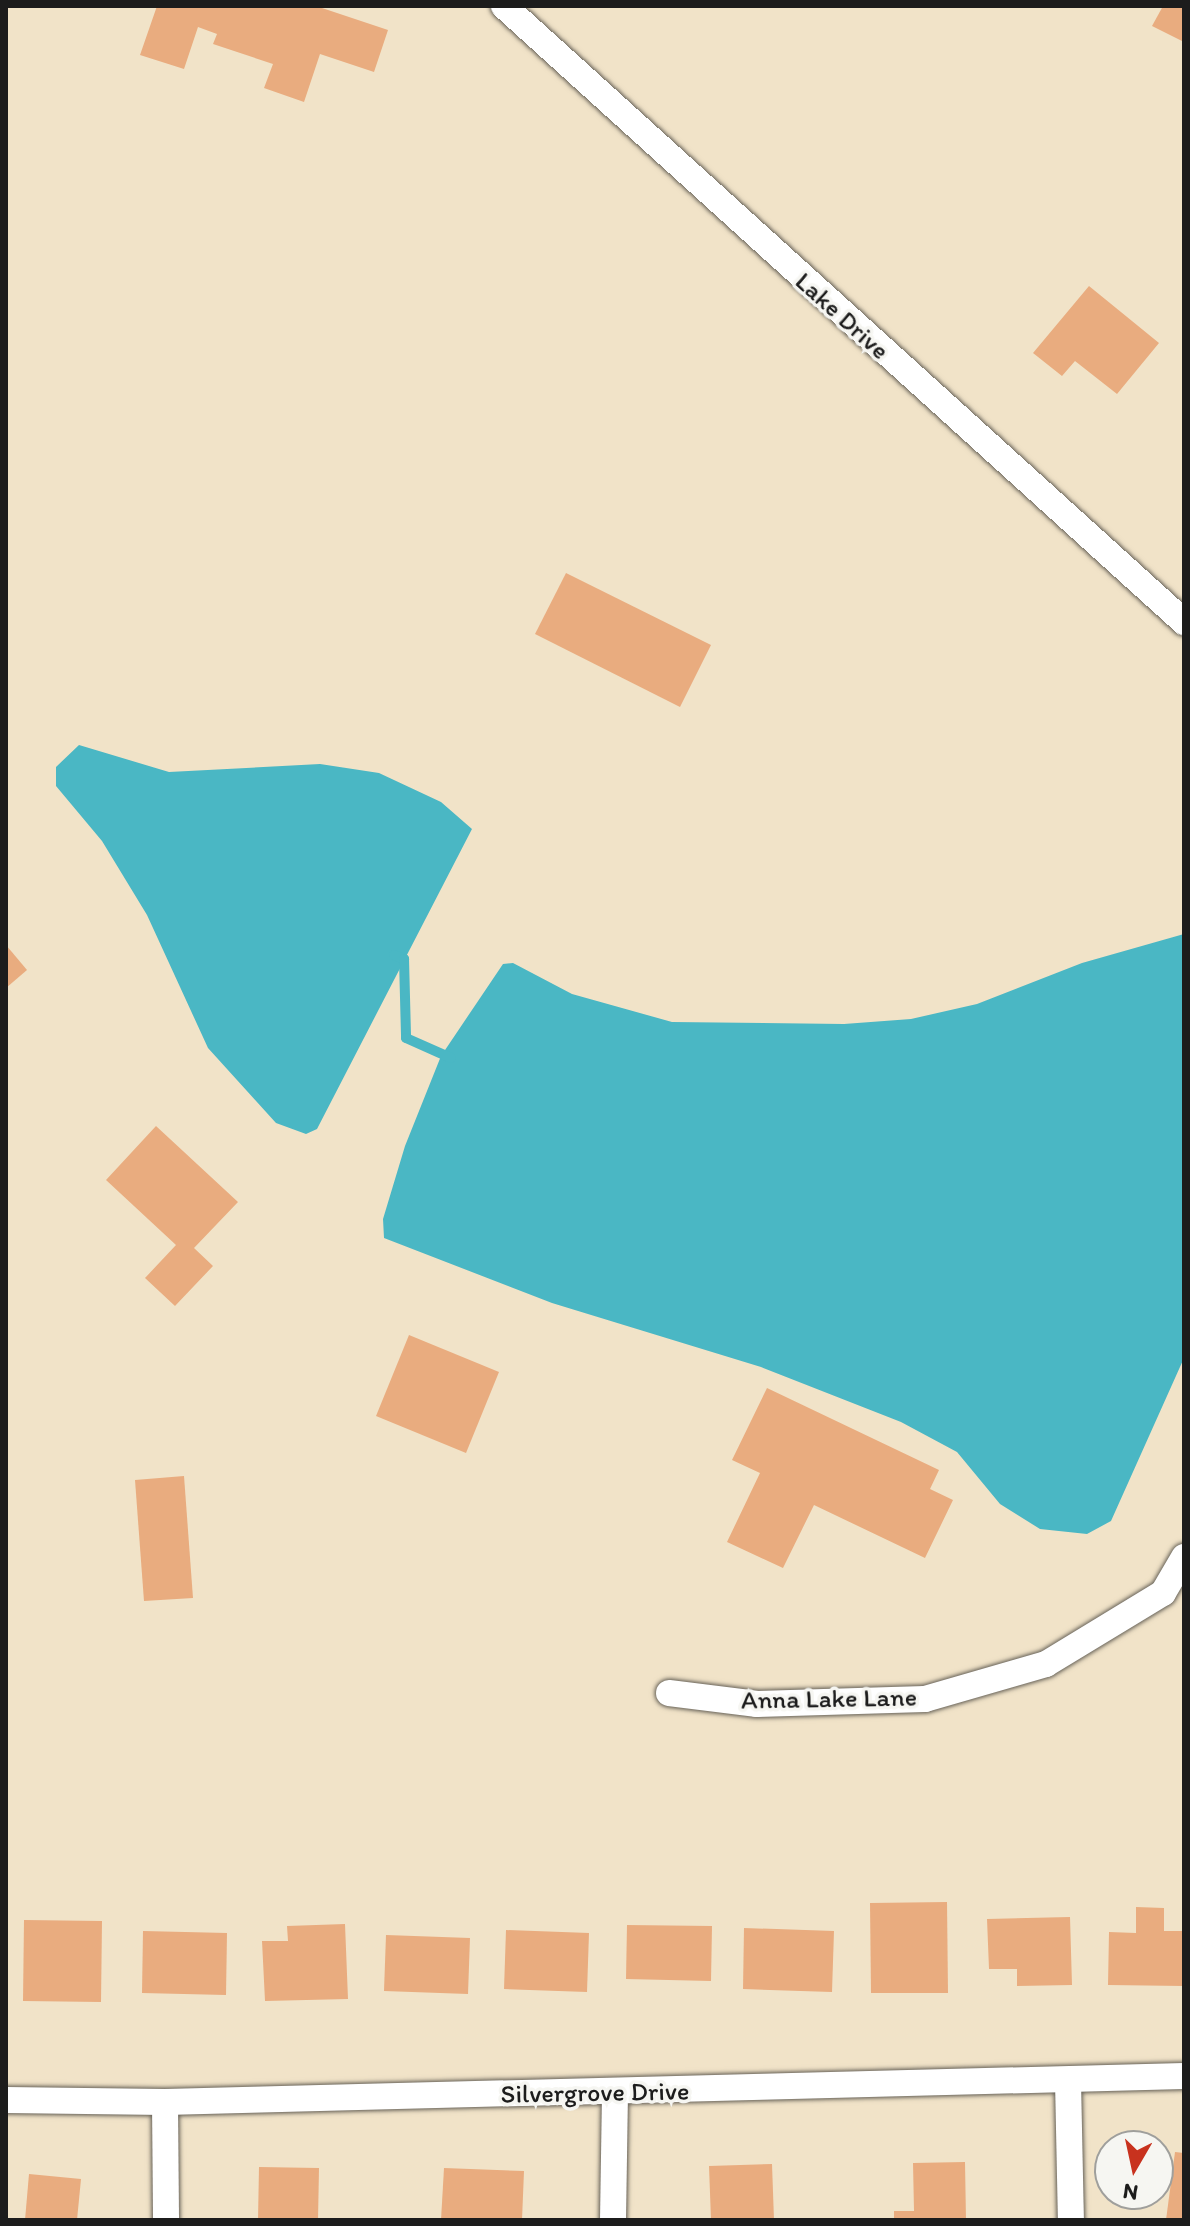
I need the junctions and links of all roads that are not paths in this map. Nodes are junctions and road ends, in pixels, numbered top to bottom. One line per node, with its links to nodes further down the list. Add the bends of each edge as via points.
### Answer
1 (504, 6): 2 (street, Lake Drive)
2 (1184, 622)
3 (1184, 1557): 4 (street, Anna Lake Lane, via 1163,1593 1046,1664 925,1699 757,1704)
4 (669, 1693)
5 (1184, 2076): 6 (street, Silvergrove Drive)
6 (1068, 2081): 7 (street, Silvergrove Drive); 12 (street)
7 (615, 2093): 9 (street, Silvergrove Drive); 11 (street)
8 (6, 2100): 9 (street, Silvergrove Drive)
9 (165, 2102): 10 (street)
10 (166, 2220)
11 (613, 2220)
12 (1071, 2220)

